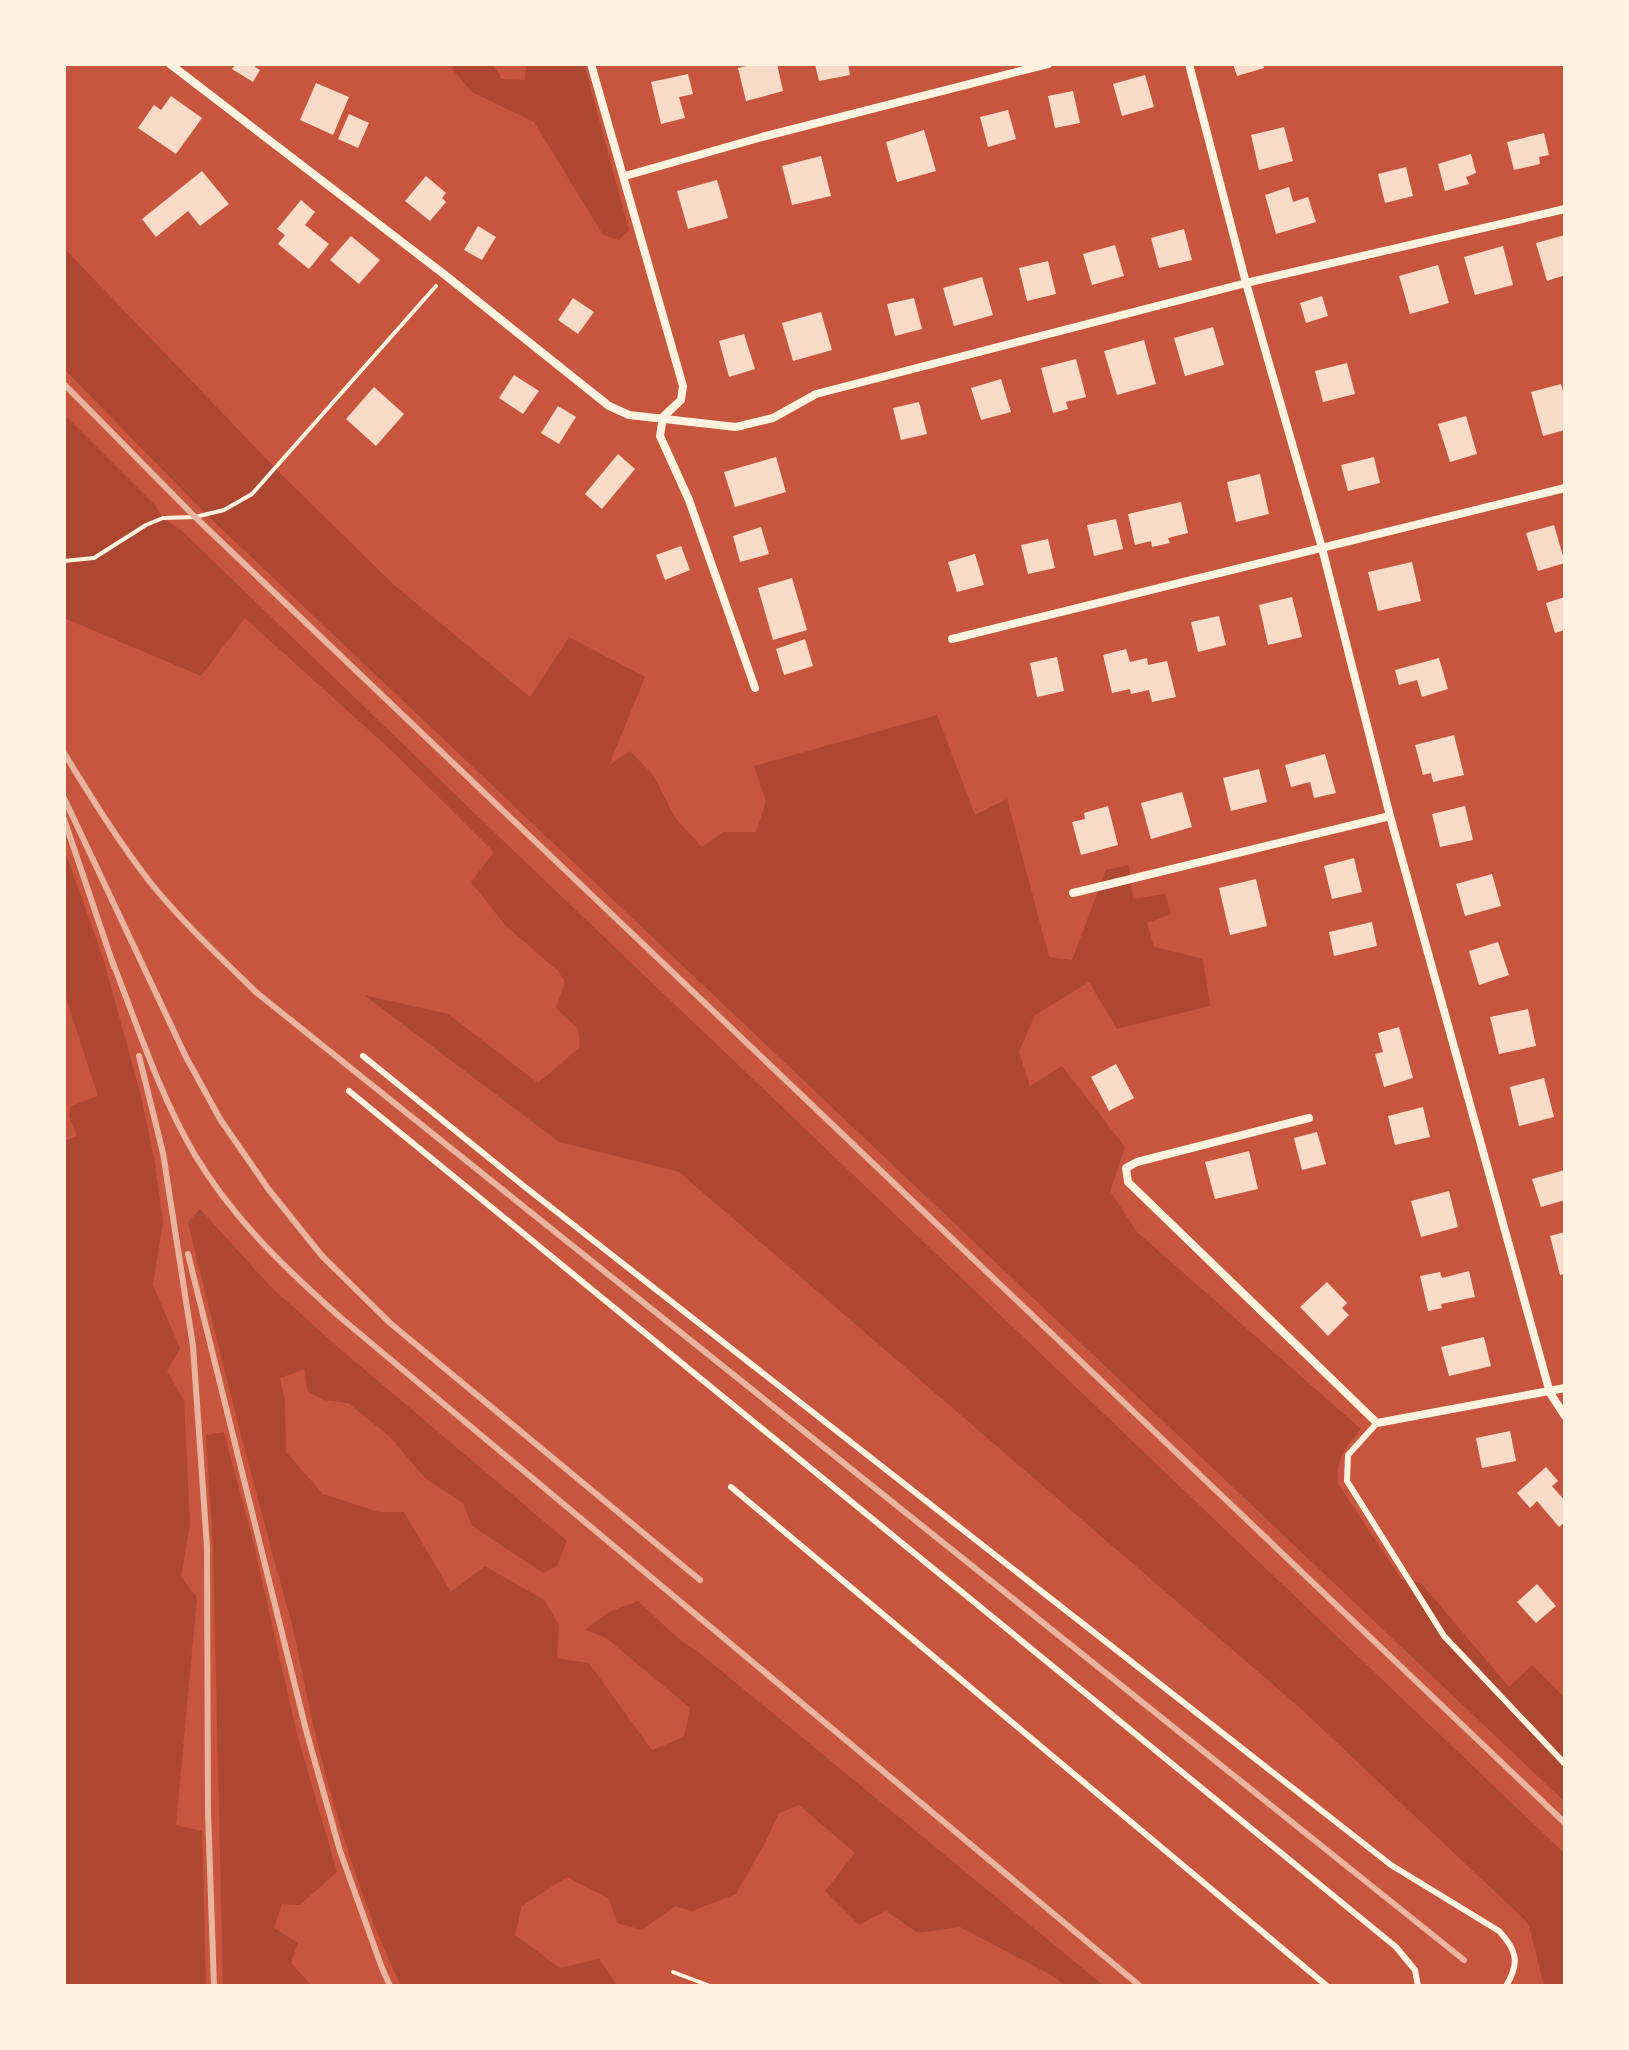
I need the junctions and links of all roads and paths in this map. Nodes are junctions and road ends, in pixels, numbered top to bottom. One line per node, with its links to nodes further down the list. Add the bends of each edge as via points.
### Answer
1 (170, 64): 7 (street)
2 (591, 64): 5 (street)
3 (1048, 64): 5 (street)
4 (1189, 64): 8 (street)
5 (625, 176): 9 (street, via 683,386 681,400)
6 (1565, 209): 8 (street)
7 (445, 275): 9 (street, via 609,406 629,415); 12 (path, via 252,494 224,510 163,518 94,558)
8 (1246, 283): 9 (street, via 816,394 773,418 736,427); 11 (street)
9 (663, 417): 14 (street, via 660,436 665,451 689,500)
10 (1565, 488): 11 (street)
11 (1322, 548): 13 (street); 15 (street)
12 (64, 561)
13 (952, 639)
14 (755, 688)
15 (1390, 816): 16 (street); 21 (street)
16 (1073, 893)
17 (363, 1056): 30 (lane, via 1391,1865 1499,1931 1513,1946 1515,1968)
18 (349, 1091): 29 (lane, via 1396,1947 1415,1970)
19 (1309, 1118): 23 (street, via 1137,1162 1126,1168 1128,1182)
20 (1565, 1388): 21 (street)
21 (1550, 1393): 22 (street); 23 (street)
22 (1565, 1416)
23 (1377, 1423): 25 (lane, via 1348,1455 1347,1481 1444,1636)
24 (731, 1487): 28 (lane)
25 (1565, 1764)
26 (673, 1972): 27 (path)
27 (710, 1986)
28 (1327, 1986)
29 (1418, 1986)
30 (1506, 1986)

